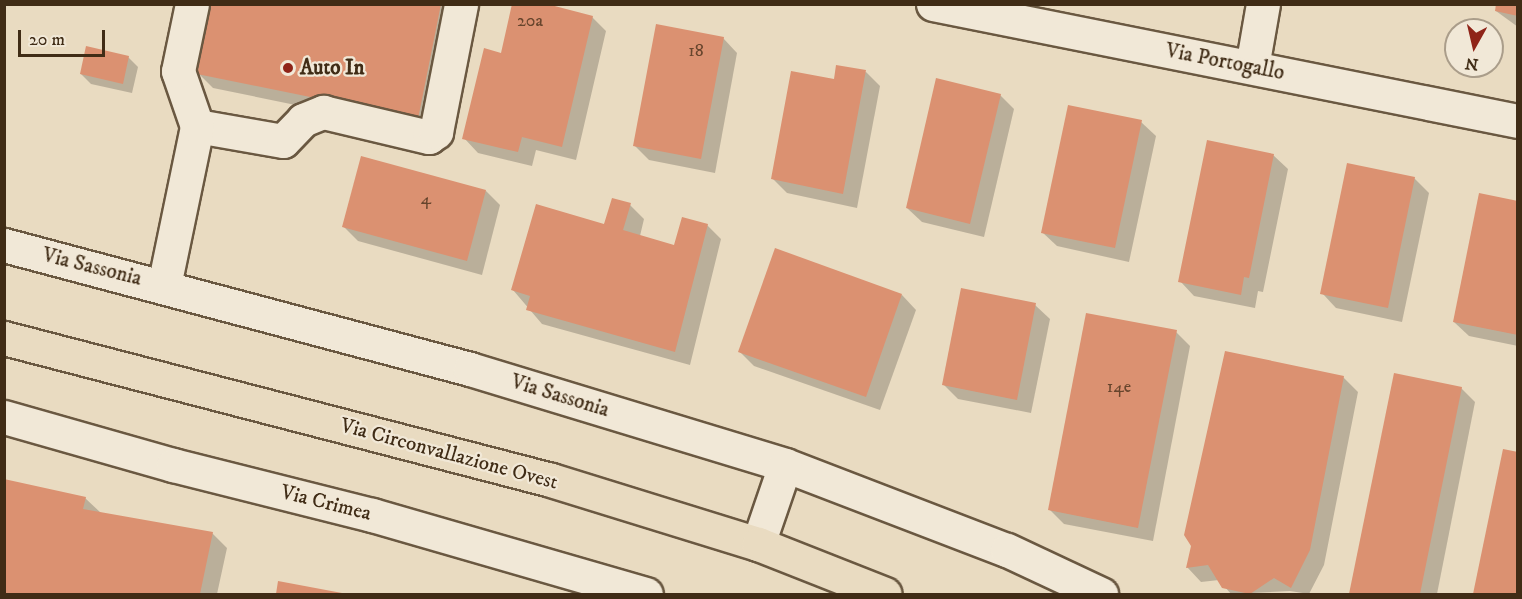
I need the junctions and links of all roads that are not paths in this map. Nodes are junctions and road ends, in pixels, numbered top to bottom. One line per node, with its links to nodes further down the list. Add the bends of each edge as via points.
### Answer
1 (192, 4): 7 (street, via 178,71)
2 (461, 4): 7 (street, via 436,132 429,137 323,112 303,120 283,141)
3 (933, 4): 5 (street, Via Portogallo)
4 (1263, 4): 5 (street)
5 (1252, 68): 6 (street, Via Portogallo)
6 (1518, 122)
7 (197, 126): 9 (street)
8 (4, 245): 9 (street, Via Sassonia)
9 (165, 286): 12 (street, Via Sassonia, via 470,369)
10 (4, 338): 13 (main road, Via Circonvallazione Ovest, via 551,480)
11 (4, 417): 14 (street, Via Crimea, via 372,515)
12 (785, 465): 13 (street); 16 (street, Via Sassonia, via 1007,550)
13 (758, 544): 15 (main road, Via Circonvallazione Ovest)
14 (646, 594)
15 (885, 594)
16 (1101, 594)

